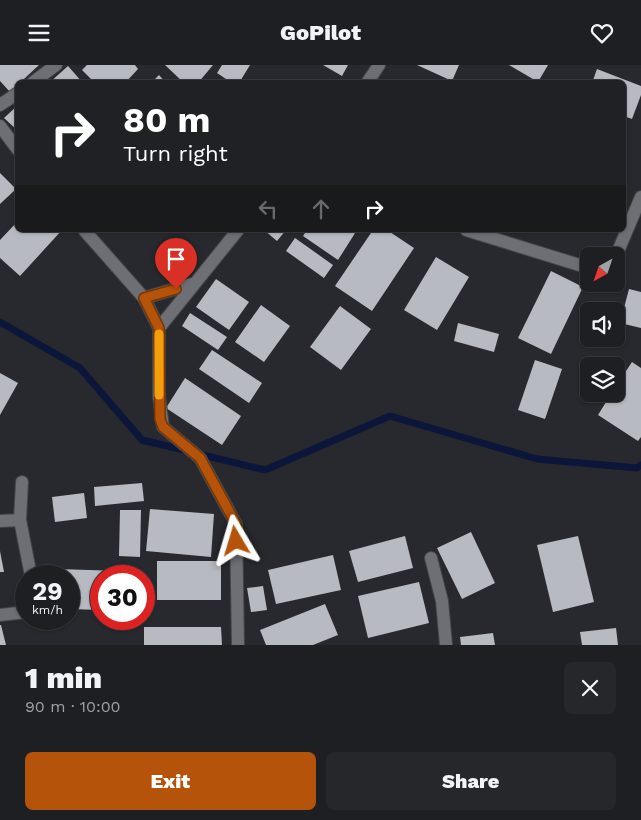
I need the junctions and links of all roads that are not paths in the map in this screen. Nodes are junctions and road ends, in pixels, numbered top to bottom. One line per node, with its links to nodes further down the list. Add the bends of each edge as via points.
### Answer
1 (56, 65): 3 (street)
2 (379, 65): 4 (street)
3 (36, 80)
4 (370, 80)
5 (15, 95): 6 (street)
6 (0, 105)
7 (0, 126): 8 (street)
8 (15, 146)
9 (641, 197): 13 (street)
10 (86, 232): 16 (street)
11 (236, 232): 15 (street)
12 (472, 232): 14 (street)
13 (620, 247)
14 (580, 265)
15 (192, 284): 16 (street); 17 (street)
16 (144, 298): 17 (street)
17 (159, 328): 25 (street, via 159,396 163,427 200,458 236,524)
18 (22, 482): 19 (street)
19 (20, 520): 20 (street); 22 (street)
20 (0, 521)
21 (431, 558): 26 (street, via 442,601)
22 (29, 565)
23 (15, 613): 24 (street)
24 (0, 615)
25 (238, 645)
26 (446, 645)

